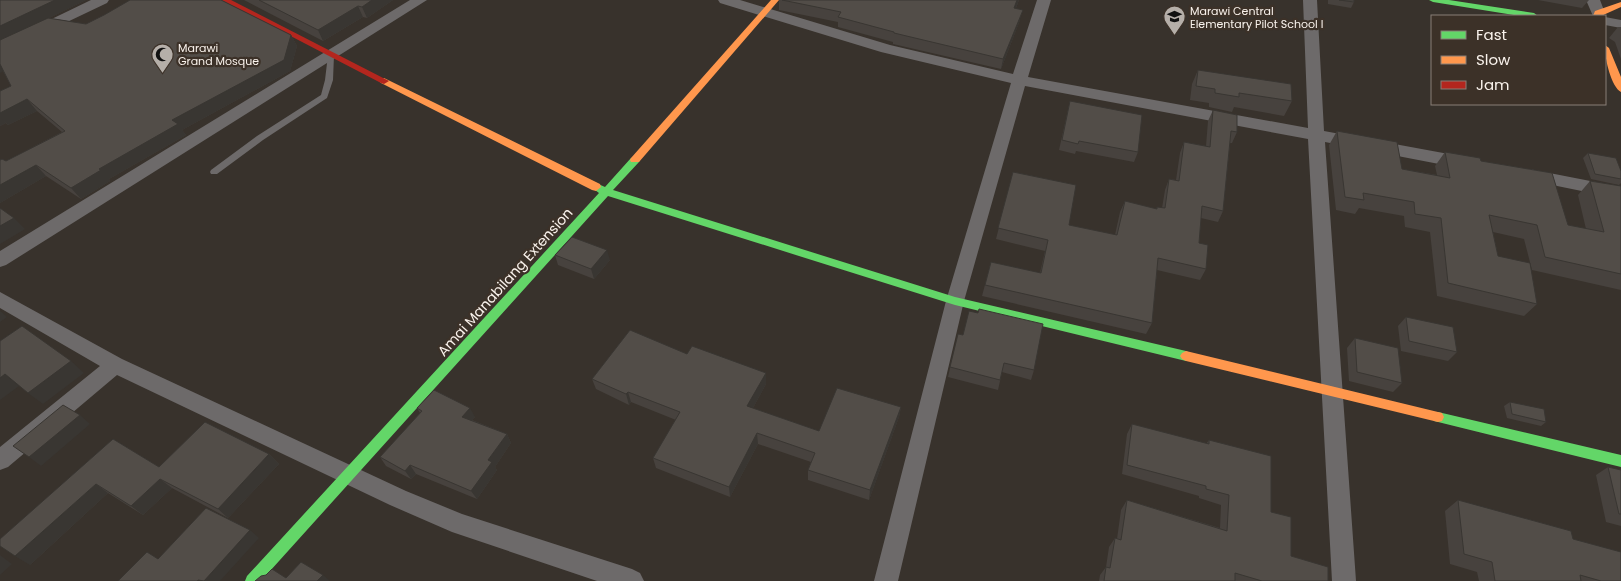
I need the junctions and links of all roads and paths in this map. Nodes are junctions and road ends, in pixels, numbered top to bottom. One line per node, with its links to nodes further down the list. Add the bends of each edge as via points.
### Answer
1 (102, 0): 14 (street)
2 (225, 0): 16 (street)
3 (420, 0): 16 (street)
4 (725, 0): 9 (street)
5 (1044, 0): 17 (street)
6 (1310, 0): 19 (street)
7 (1433, 0): 11 (street)
8 (1621, 4): 10 (street)
9 (770, 6): 17 (street, via 886,49); 23 (street, Amai Manabilang Extension)
10 (1598, 13)
11 (1528, 15)
12 (1606, 17): 13 (street)
13 (1621, 24)
14 (0, 50)
15 (1606, 51): 18 (street)
16 (331, 56): 21 (lane, via 330,80 324,96); 23 (street); 25 (street)
17 (1018, 80): 19 (street); 27 (street)
18 (1621, 89)
19 (1316, 134): 20 (street); 29 (street)
20 (1478, 166)
21 (214, 172)
22 (1516, 173): 24 (street)
23 (607, 192): 27 (street); 32 (street, Amai Manabilang Extension)
24 (1621, 193)
25 (0, 260)
26 (0, 299): 28 (street)
27 (955, 302): 29 (street); 35 (street)
28 (115, 365): 30 (street); 32 (street)
29 (1332, 391): 31 (street); 36 (street)
30 (0, 460)
31 (1621, 461)
32 (350, 475): 33 (street, Amai Manabilang Extension); 34 (street, via 460,524)
33 (252, 581)
34 (632, 581)
35 (886, 581)
36 (1344, 581)

